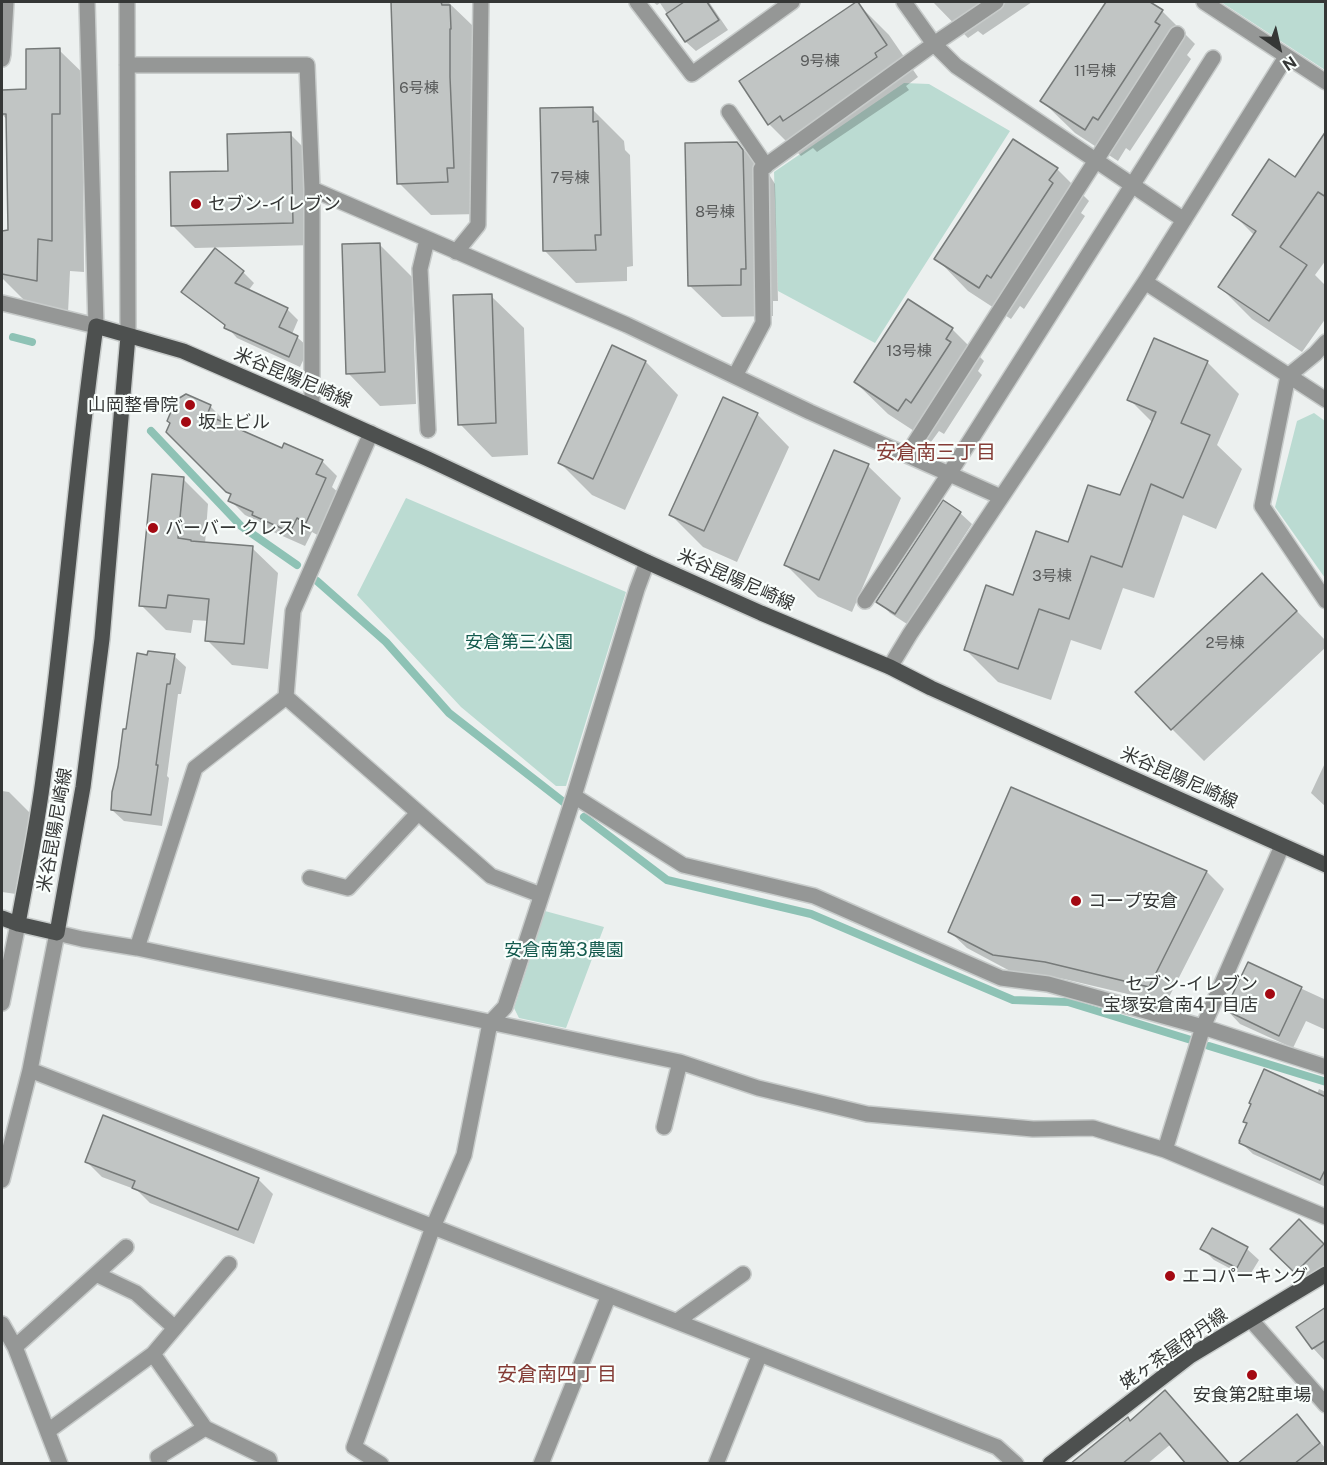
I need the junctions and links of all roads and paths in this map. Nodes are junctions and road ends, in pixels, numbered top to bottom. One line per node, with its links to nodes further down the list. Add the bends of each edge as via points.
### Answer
1 (6, 2): 13 (street)
2 (87, 2): 27 (street)
3 (127, 2): 15 (street)
4 (481, 2): 24 (street, via 478,225)
5 (637, 2): 6 (street, via 692,74)
6 (792, 2)
7 (904, 2): 11 (street)
8 (996, 2): 11 (street)
9 (1204, 2): 12 (street)
10 (1177, 34): 18 (street)
11 (934, 44): 18 (street, via 956,66); 19 (street)
12 (1286, 57): 16 (street); 22 (street)
13 (2, 58)
14 (1214, 58): 20 (street)
15 (128, 66): 21 (street, via 307,65); 28 (street)
16 (1326, 82)
17 (729, 112): 19 (street)
18 (1096, 159): 20 (street); 36 (street)
19 (766, 166): 30 (street, via 761,169 763,323)
20 (1133, 186): 22 (street); 37 (street)
21 (312, 189): 23 (street); 33 (street)
22 (1184, 220): 25 (street)
23 (427, 240): 24 (street); 34 (street, via 420,269)
24 (456, 252): 30 (street)
25 (1145, 282): 31 (street); 38 (street)
26 (2, 303): 27 (street)
27 (96, 326): 28 (main road, 米谷昆陽尼崎線); 51 (main road, 米谷昆陽尼崎線, via 44,774)
28 (128, 336): 33 (main road, 米谷昆陽尼崎線, via 183,351); 52 (main road, 米谷昆陽尼崎線, via 102,639 83,787)
29 (1326, 342): 31 (street)
30 (735, 376): 36 (street)
31 (1288, 376): 32 (street); 41 (street, via 1262,506)
32 (1326, 400)
33 (312, 406): 35 (main road, 米谷昆陽尼崎線)
34 (428, 430)
35 (371, 433): 39 (main road, 米谷昆陽尼崎線); 43 (street, via 293,611)
36 (907, 455): 37 (street)
37 (949, 474): 38 (street); 40 (street)
38 (1001, 497): 42 (street)
39 (647, 562): 42 (main road, 米谷昆陽尼崎線); 44 (street)
40 (865, 601)
41 (1326, 601)
42 (890, 667): 46 (main road, 米谷昆陽尼崎線)
43 (286, 697): 45 (street); 53 (street, via 195,768)
44 (574, 796): 49 (street); 56 (street, via 683,865 814,896 1001,978 1048,984)
45 (418, 813): 48 (street, via 348,888); 49 (street, via 491,876)
46 (1282, 846): 47 (main road, 米谷昆陽尼崎線); 56 (street)
47 (1326, 865)
48 (310, 878)
49 (541, 896): 55 (street, via 505,1007)
50 (2, 918): 51 (main road)
51 (18, 924): 52 (main road); 54 (street)
52 (57, 933): 53 (street); 59 (street)
53 (137, 948): 55 (street)
54 (2, 1003)
55 (490, 1023): 57 (street); 64 (street, via 464,1155)
56 (1203, 1027): 58 (street); 61 (street)
57 (680, 1062): 60 (street); 61 (street, via 758,1088 867,1114 1033,1129 1093,1128)
58 (1326, 1067)
59 (30, 1070): 62 (street); 64 (street)
60 (664, 1127)
61 (1165, 1150): 63 (street)
62 (2, 1180)
63 (1326, 1217)
64 (433, 1227): 70 (street); 84 (street, via 354,1447)
65 (126, 1247): 67 (street)
66 (229, 1264): 74 (street)
67 (96, 1274): 74 (street, via 136,1293); 75 (street)
68 (743, 1274): 72 (street)
69 (1326, 1274): 71 (main road, 姥ヶ茶屋伊丹線)
70 (609, 1295): 72 (street); 85 (street)
71 (1251, 1320): 78 (street); 88 (main road, 姥ヶ茶屋伊丹線, via 1190,1356)
72 (676, 1321): 77 (street)
73 (2, 1324): 75 (street)
74 (175, 1328): 76 (street)
75 (15, 1347): 80 (street)
76 (153, 1354): 79 (street); 80 (street)
77 (760, 1354): 86 (street); 87 (street, via 997,1447)
78 (1326, 1406)
79 (205, 1428): 82 (street, via 158,1457); 83 (street, via 269,1459)
80 (48, 1431): 81 (street)
81 (60, 1464)
82 (160, 1464)
83 (270, 1464)
84 (381, 1464)
85 (542, 1464)
86 (716, 1464)
87 (1016, 1464)
88 (1050, 1464)

